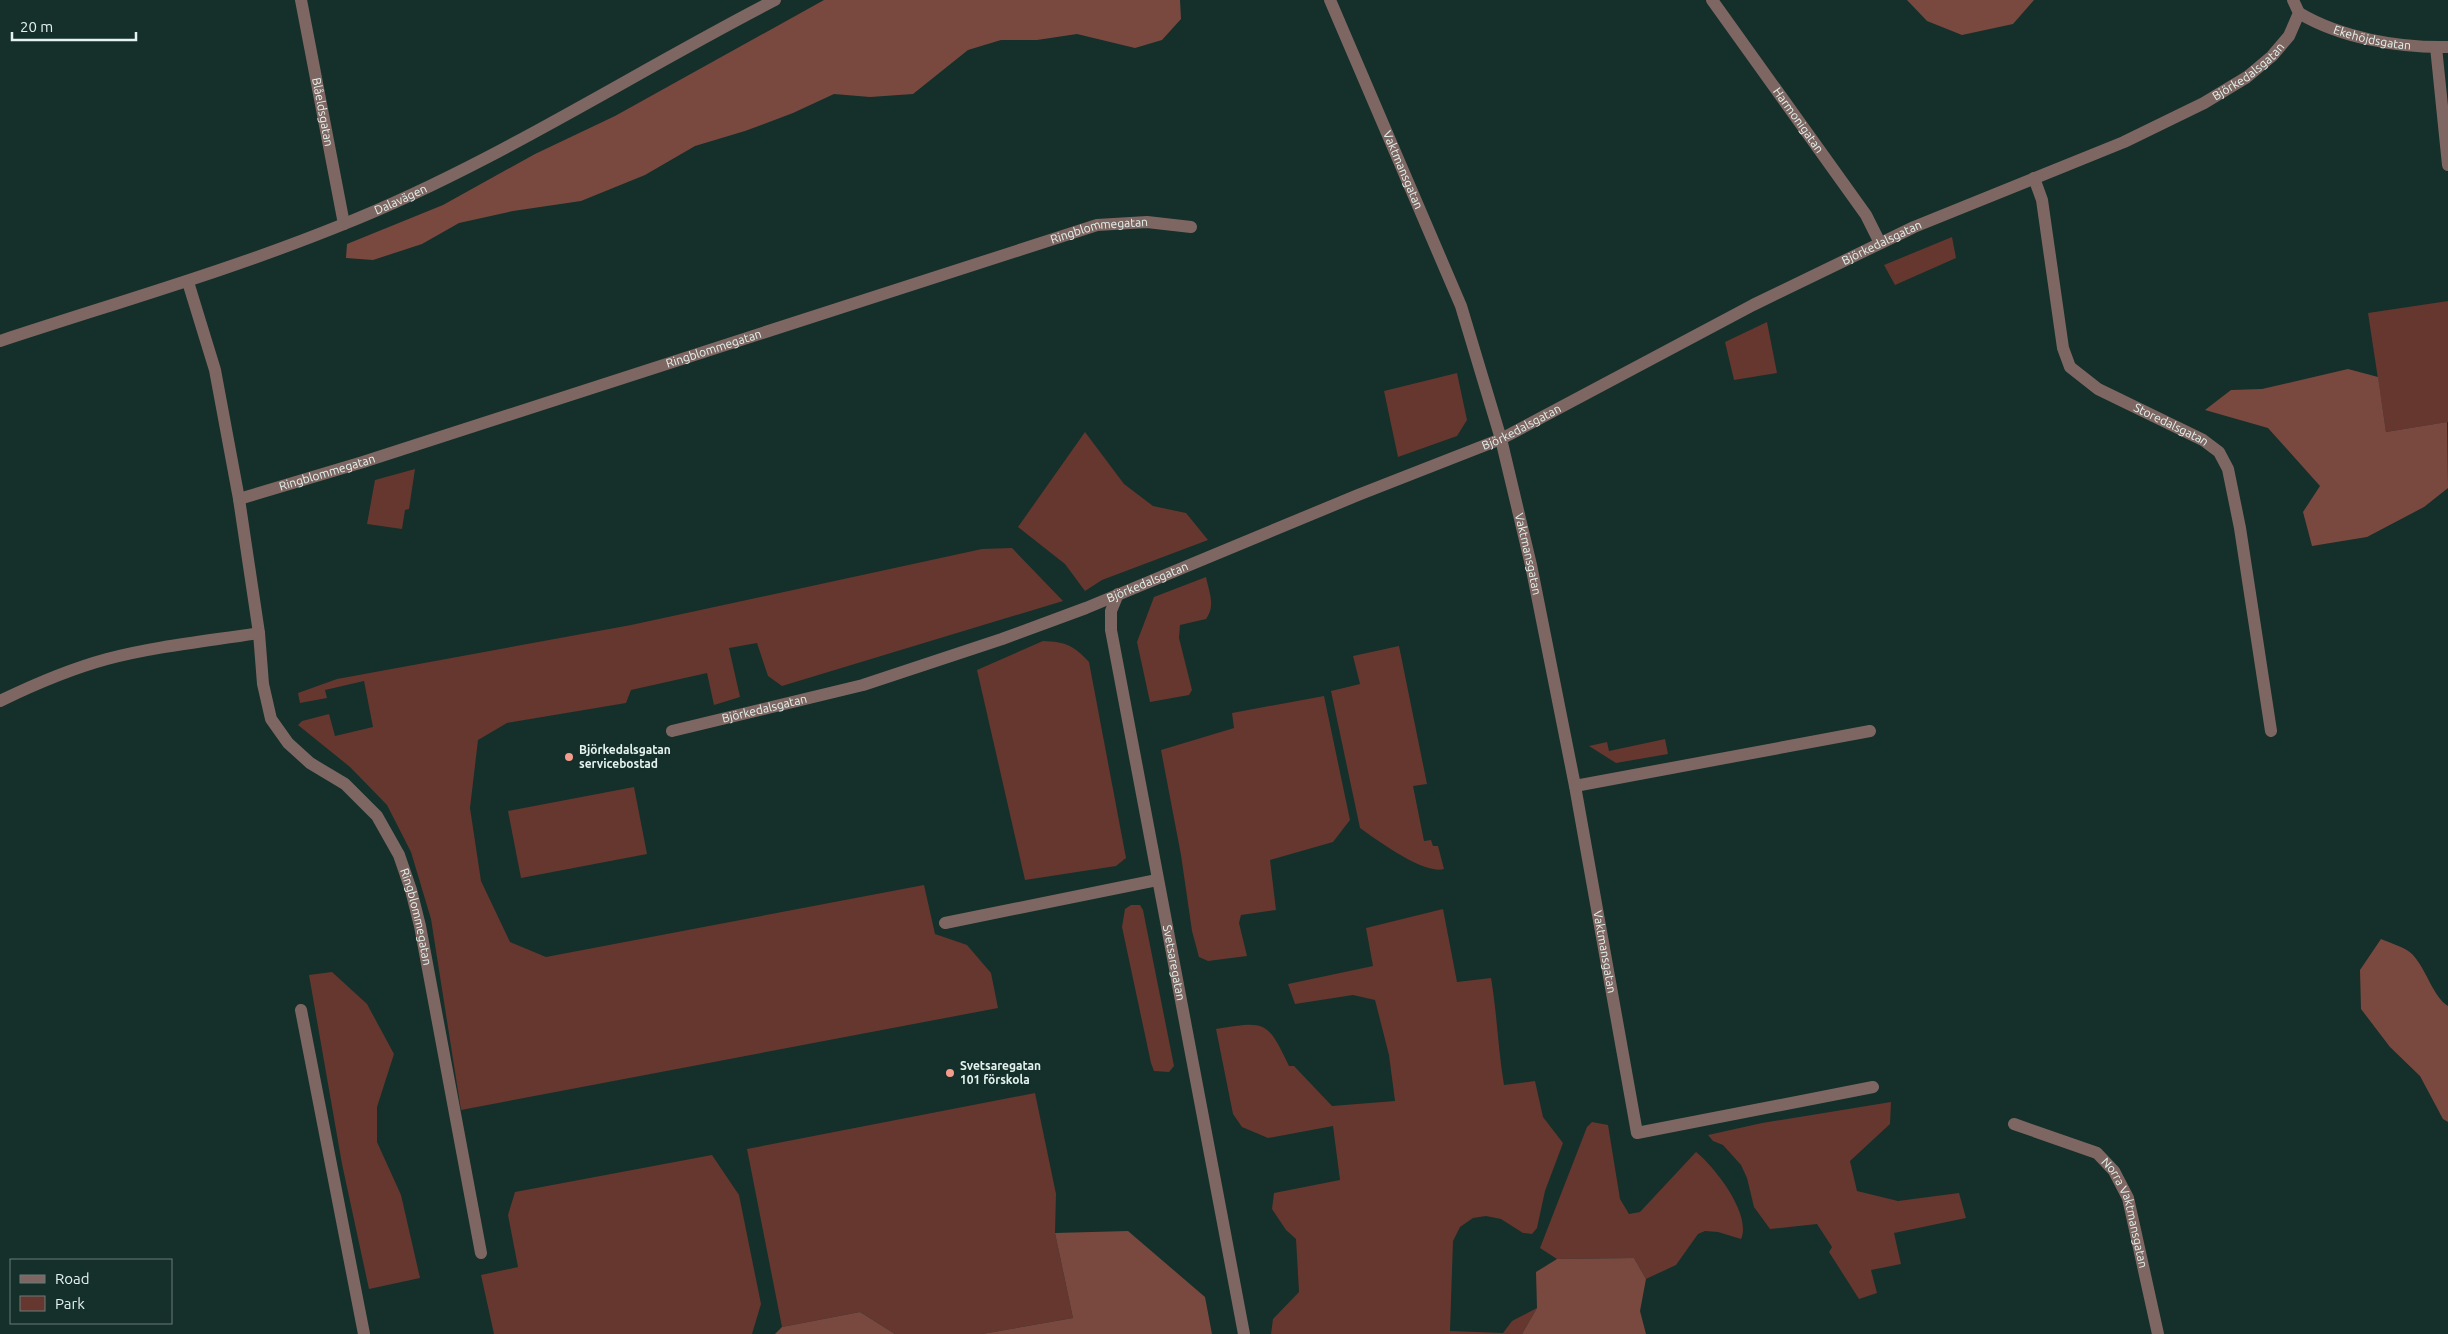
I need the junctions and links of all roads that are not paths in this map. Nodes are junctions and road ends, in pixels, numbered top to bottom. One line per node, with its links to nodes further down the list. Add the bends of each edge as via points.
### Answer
1 (301, 0): 10 (street, Blåeldsgatan)
2 (776, 0): 10 (street, Dalavägen, via 499,152)
3 (1330, 0): 15 (street, Vaktmansgatan, via 1461,306)
4 (1712, 0): 12 (street, Harmonigatan, via 1866,214)
5 (2293, 0): 6 (street)
6 (2299, 13): 7 (street, Ekehöjdsgatan, via 2318,24 2360,37); 9 (street, Björkedalsgatan, via 2289,36 2272,56 2204,103 2124,142)
7 (2442, 47): 8 (street)
8 (2448, 165)
9 (2034, 178): 12 (street, Björkedalsgatan); 22 (street, Storedalsgatan, via 2042,200 2063,348 2070,367 2098,389 2204,440 2219,452 2228,469)
10 (344, 224): 13 (street, Dalavägen)
11 (1191, 227): 16 (street, Ringblommegatan, via 1147,222 1097,225)
12 (1880, 243): 15 (street, Björkedalsgatan, via 1753,305)
13 (188, 282): 14 (street, Dalavägen); 16 (street, Ringblommegatan, via 215,370)
14 (0, 341)
15 (1501, 439): 17 (street, Björkedalsgatan); 23 (street, Vaktmansgatan, via 1531,565)
16 (239, 499): 18 (street, Ringblommegatan)
17 (1118, 594): 20 (street, Björkedalsgatan, via 1002,640 863,685); 24 (street, Svetsaregatan, via 1111,611 1111,630)
18 (259, 633): 19 (street, via 106,659 47,678); 29 (street, Ringblommegatan, via 267,704 277,730 310,764 345,784 377,816 399,855 420,926)
19 (0, 701)
20 (672, 731)
21 (1870, 732): 23 (street)
22 (2272, 732)
23 (1575, 786): 27 (street, Vaktmansgatan, via 1638,1133)
24 (1157, 880): 25 (street); 31 (street, Svetsaregatan)
25 (945, 923)
26 (301, 1010): 30 (street)
27 (1873, 1087)
28 (2014, 1124): 32 (street, Norra Vaktmansgatan, via 2097,1153 2114,1171 2128,1198)
29 (481, 1253)
30 (364, 1334)
31 (1244, 1334)
32 (2158, 1334)

